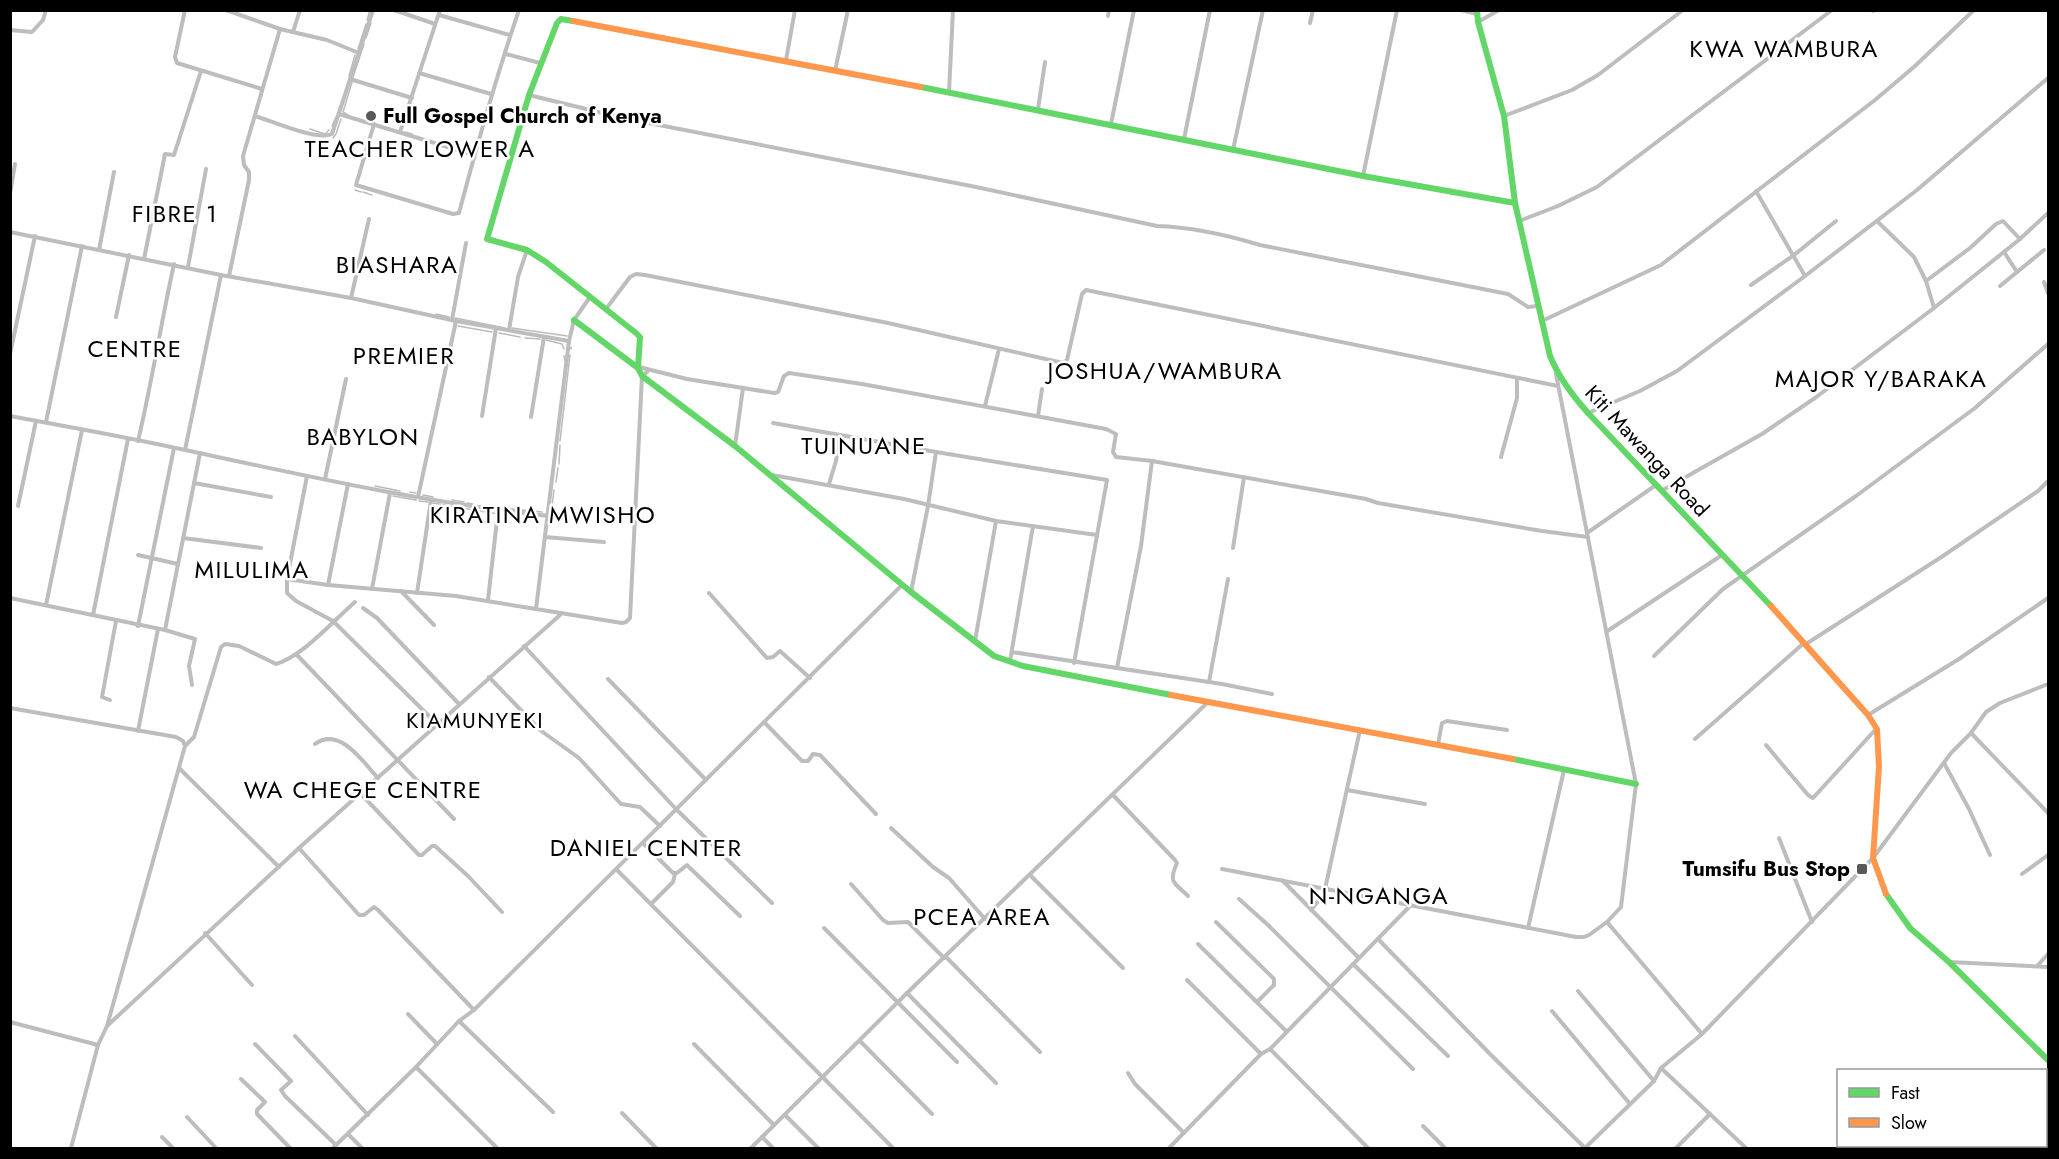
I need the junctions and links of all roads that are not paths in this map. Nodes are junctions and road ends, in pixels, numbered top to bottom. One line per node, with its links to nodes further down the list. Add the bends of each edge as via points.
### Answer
1 (45, 10): 30 (street, via 43,20 33,32)
2 (185, 10): 38 (street, via 176,60)
3 (226, 10): 22 (street)
4 (300, 10): 31 (street)
5 (373, 10): 33 (street)
6 (394, 10): 28 (street)
7 (519, 10): 32 (street)
8 (795, 10): 35 (street)
9 (848, 10): 39 (street)
10 (953, 10): 44 (street)
11 (1109, 10): 25 (street)
12 (1134, 10): 53 (street)
13 (1209, 10): 55 (street)
14 (1263, 10): 56 (street)
15 (1313, 10): 27 (street)
16 (1397, 10): 61 (street)
17 (1461, 10): 23 (street)
18 (1499, 10): 26 (street)
19 (1683, 10): 51 (street, via 1598,75 1572,90)
20 (1832, 10): 67 (street, via 1597,187)
21 (1974, 10): 62 (street, via 1875,100)
22 (234, 12): 29 (street)
23 (1478, 12): 26 (street, Kiti Mawanga Road)
24 (440, 13): 28 (street); 32 (street)
25 (1108, 16)
26 (1478, 22): 51 (street, Kiti Mawanga Road)
27 (1310, 23)
28 (435, 24): 40 (street)
29 (280, 29): 31 (street); 43 (street)
30 (10, 30)
31 (292, 32): 33 (street)
32 (511, 36): 34 (street)
33 (359, 52): 42 (street)
34 (506, 54): 37 (street); 45 (street)
35 (786, 60): 37 (street, via 563,19 557,23); 39 (street)
36 (1045, 62): 48 (street)
37 (540, 63): 46 (street)
38 (201, 71): 43 (street); 81 (street, via 174,154 165,154)
39 (835, 71): 44 (street)
40 (419, 74): 45 (street); 47 (street)
41 (2049, 78): 69 (street)
42 (350, 79): 47 (street); 49 (street)
43 (262, 89): 50 (street)
44 (949, 92): 48 (street)
45 (491, 94): 57 (street)
46 (529, 95): 76 (street, via 487,236 492,241); 95 (street, via 623,118 1508,294 1528,307)
47 (412, 98): 54 (street)
48 (1038, 110): 53 (street)
49 (339, 114): 50 (street, via 332,134 323,136); 52 (street)
50 (255, 116): 86 (street, via 243,156 249,180)
51 (1504, 116): 64 (street, Kiti Mawanga Road)
52 (374, 124): 54 (street); 57 (street, via 356,182 364,188 456,215)
53 (1111, 125): 55 (street)
54 (400, 132): 57 (street)
55 (1184, 140): 56 (street)
56 (1233, 150): 61 (street)
57 (474, 155)
58 (15, 164): 63 (street)
59 (206, 169): 83 (street)
60 (114, 172): 75 (street)
61 (1363, 176): 64 (street)
62 (1756, 191): 80 (street); 101 (street, via 1661,265)
63 (10, 194)
64 (1515, 203): 67 (street, Kiti Mawanga Road)
65 (2049, 213): 72 (street)
66 (369, 219): 94 (street)
67 (1519, 221): 95 (street, Kiti Mawanga Road)
68 (1836, 221): 80 (street)
69 (1877, 222): 87 (street); 88 (street, via 1914,257)
70 (10, 232): 71 (street)
71 (35, 236): 74 (street); 105 (street)
72 (2020, 239): 78 (street); 88 (street, via 2002,221)
73 (466, 243): 99 (street)
74 (82, 246): 75 (street); 126 (street)
75 (99, 250): 79 (street)
76 (527, 250): 93 (street); 103 (street)
77 (2044, 250): 84 (street)
78 (2004, 252): 84 (street); 96 (street)
79 (129, 255): 81 (street); 98 (street)
80 (1794, 255): 87 (street); 90 (street)
81 (144, 259): 82 (street)
82 (174, 264): 83 (street); 131 (street)
83 (188, 267): 85 (street)
84 (2017, 272): 91 (street)
85 (220, 275): 86 (street); 134 (street)
86 (229, 276): 94 (street)
87 (1805, 276): 120 (street, via 1677,370)
88 (1926, 281): 96 (street)
89 (2044, 282): 92 (street)
90 (1751, 285)
91 (2000, 286)
92 (2049, 293)
93 (591, 297): 97 (street); 100 (street)
94 (351, 298): 99 (street)
95 (1538, 306): 101 (street, Kiti Mawanga Road)
96 (1934, 308): 148 (street, via 1789,416)
97 (605, 310): 108 (street, via 636,274 888,323); 110 (street, via 640,338)
98 (116, 317)
99 (454, 320): 102 (street); 151 (street)
100 (574, 320): 106 (street); 110 (street)
101 (1542, 321): 112 (street, Kiti Mawanga Road)
102 (495, 328): 103 (street); 122 (street)
103 (508, 330): 104 (street)
104 (544, 337): 106 (street); 124 (street)
105 (12, 340): 109 (street)
106 (569, 341): 156 (street)
107 (2049, 344): 170 (street, via 1975,408)
108 (999, 349): 115 (street, via 1066,362 1086,290); 119 (street)
109 (10, 354)
110 (638, 368): 111 (street); 113 (street)
111 (648, 371): 113 (street); 117 (street)
112 (1556, 372): 116 (street); 120 (street, Kiti Mawanga Road)
113 (642, 376): 132 (street); 187 (street, via 630,618 622,623)
114 (346, 378): 142 (street)
115 (1517, 378): 116 (street); 137 (street, via 1517,398)
116 (1558, 386): 159 (street)
117 (743, 388): 119 (street, via 778,392 784,376 792,373); 132 (street)
118 (1042, 389): 123 (street)
119 (985, 406): 123 (street)
120 (1588, 413): 147 (street, Kiti Mawanga Road)
121 (10, 416): 125 (street)
122 (482, 416)
123 (1038, 416): 138 (street, via 1106,429 1116,434 1116,457)
124 (531, 417)
125 (36, 421): 126 (street); 153 (street)
126 (46, 422): 128 (street)
127 (773, 423): 129 (street)
128 (82, 430): 130 (street); 184 (street)
129 (840, 435): 135 (street); 146 (street)
130 (128, 439): 131 (street); 188 (street)
131 (138, 441): 133 (street)
132 (735, 446): 139 (street)
133 (174, 448): 134 (street); 168 (street)
134 (185, 450): 136 (street)
135 (936, 452): 154 (street); 160 (street, via 1107,480)
136 (200, 453): 140 (street); 144 (street)
137 (1501, 457)
138 (1152, 461): 141 (street); 204 (street, via 1141,546)
139 (768, 474): 146 (street); 174 (street)
140 (308, 476): 142 (street); 171 (street)
141 (1244, 477): 159 (street, via 1542,531); 165 (street)
142 (326, 479): 145 (street)
143 (2049, 481): 197 (street, via 1943,556)
144 (194, 483): 150 (street); 162 (street)
145 (348, 484): 149 (street); 173 (street)
146 (829, 484): 154 (street)
147 (1656, 485): 148 (street, Kiti Mawanga Road); 159 (street)
148 (1661, 491): 167 (street, Kiti Mawanga Road)
149 (390, 493): 151 (street); 175 (street)
150 (271, 497)
151 (418, 497): 152 (street)
152 (430, 500): 155 (street); 178 (street)
153 (18, 506)
154 (928, 506): 157 (street); 177 (street)
155 (498, 511): 156 (street); 182 (street)
156 (549, 516): 161 (street)
157 (996, 521): 158 (street); 196 (street)
158 (1033, 526): 160 (street); 199 (street)
159 (1588, 535): 195 (street)
160 (1097, 536): 203 (street)
161 (545, 537): 163 (street); 186 (street)
162 (183, 538): 164 (street); 169 (street)
163 (604, 542)
164 (261, 548)
165 (1233, 548)
166 (138, 555): 168 (street)
167 (1722, 555): 170 (street, Kiti Mawanga Road); 195 (street)
168 (152, 559): 169 (street); 192 (street)
169 (178, 564): 194 (street)
170 (1742, 575): 197 (street, Kiti Mawanga Road); 201 (street)
171 (287, 579): 173 (street); 190 (street, via 287,593)
172 (1228, 579): 208 (street)
173 (328, 585): 175 (street)
174 (902, 585): 177 (street); 206 (street)
175 (372, 589): 176 (street)
176 (400, 591): 178 (street); 191 (street)
177 (911, 592): 196 (street)
178 (417, 593): 182 (street)
179 (710, 593): 206 (street, via 767,657 780,651)
180 (10, 598): 184 (street)
181 (2049, 598): 216 (street)
182 (488, 600): 186 (street)
183 (355, 602): 190 (street)
184 (46, 606): 188 (street)
185 (363, 608): 214 (street)
186 (536, 609): 187 (street)
187 (560, 614): 198 (street)
188 (93, 615): 189 (street)
189 (116, 621): 192 (street); 212 (street, via 102,697)
190 (333, 621): 200 (street); 218 (street)
191 (434, 625)
192 (138, 626): 193 (street)
193 (158, 629): 194 (street); 222 (street)
194 (165, 630): 210 (street, via 195,639 189,666)
195 (1606, 632): 235 (street)
196 (975, 641): 202 (street, via 994,656)
197 (1805, 644): 216 (street, Kiti Mawanga Road); 224 (street)
198 (525, 646): 205 (street); 240 (street)
199 (1012, 652): 202 (street); 203 (street)
200 (297, 655): 228 (street, via 276,664 239,646 221,647 194,737); 229 (street)
201 (1654, 656)
202 (1010, 662): 213 (street)
203 (1074, 663): 204 (street)
204 (1117, 668): 208 (street)
205 (489, 677): 214 (street); 244 (street, via 540,730 579,758 621,804 640,807)
206 (810, 678): 217 (street)
207 (608, 679): 234 (street)
208 (1209, 682): 211 (street)
209 (2049, 684): 223 (street, via 1992,707)
210 (192, 685)
211 (1272, 694)
212 (110, 700)
213 (1207, 702): 220 (street); 238 (street)
214 (459, 704): 218 (street)
215 (10, 708): 222 (street)
216 (1868, 715): 219 (street, Kiti Mawanga Road)
217 (765, 723): 234 (street); 242 (street, via 802,761 808,761 813,754 820,755)
218 (437, 724): 229 (street)
219 (1877, 729): 227 (street, via 1814,798); 251 (street, Kiti Mawanga Road, via 1879,767)
220 (1360, 730): 226 (street); 236 (street)
221 (1507, 730): 226 (street, via 1447,721 1442,723)
222 (138, 731): 228 (street, via 176,737)
223 (1971, 733): 230 (street); 241 (street)
224 (1695, 739)
225 (315, 744): 233 (street, via 322,739 339,740)
226 (1437, 744): 232 (street)
227 (1766, 745)
228 (185, 746): 231 (street)
229 (399, 760): 233 (street); 243 (street)
230 (1944, 763): 249 (street); 251 (street)
231 (179, 768): 252 (street); 298 (street)
232 (1564, 770): 235 (street); 274 (street)
233 (378, 778): 237 (street)
234 (706, 780): 240 (street)
235 (1636, 784): 271 (street, via 1623,901)
236 (1347, 790): 239 (street); 260 (street)
237 (361, 794): 248 (street); 267 (street, via 419,855 435,846)
238 (1113, 795): 257 (street); 261 (street, via 1175,860 1173,879)
239 (1425, 804)
240 (676, 809): 244 (street); 263 (street)
241 (2049, 813)
242 (876, 814)
243 (454, 819)
244 (660, 826): 247 (street)
245 (891, 828): 269 (street, via 950,878)
246 (1779, 838): 272 (street)
247 (643, 843): 253 (street); 255 (street)
248 (299, 848): 252 (street); 293 (street, via 359,915 374,907 378,910)
249 (1990, 855)
250 (2049, 855): 256 (street)
251 (1873, 858): 272 (street); 281 (street, via 1887,897 1910,928)
252 (279, 867): 275 (street)
253 (616, 869): 264 (street); 293 (street)
254 (1222, 869): 258 (street)
255 (675, 874): 264 (street, via 673,882); 268 (street, via 687,865)
256 (2022, 874)
257 (1030, 875): 269 (street); 285 (street)
258 (1282, 880): 260 (street); 266 (street)
259 (851, 884): 279 (street, via 883,920 908,922)
260 (1327, 889): 265 (street); 266 (street)
261 (1188, 896)
262 (1239, 899): 288 (street)
263 (772, 903)
264 (651, 904): 317 (street)
265 (1410, 906): 274 (street); 276 (street)
266 (1311, 910): 280 (street)
267 (502, 912)
268 (740, 916)
269 (985, 919): 279 (street)
270 (1216, 922): 291 (street, via 1274,979 1274,985)
271 (1607, 922): 274 (street, via 1584,937); 300 (street)
272 (1812, 922): 300 (street)
273 (824, 928): 292 (street)
274 (1528, 928)
275 (206, 933): 287 (street); 298 (street)
276 (1378, 939): 280 (street); 336 (street)
277 (1198, 944): 291 (street)
278 (2049, 954): 283 (street)
279 (945, 958): 290 (street); 308 (street)
280 (1359, 958): 282 (street)
281 (1949, 962): 283 (street); 311 (street)
282 (1353, 964): 288 (street); 310 (street)
283 (2037, 966): 284 (street)
284 (2049, 967)
285 (1123, 968)
286 (1187, 980): 309 (street)
287 (252, 985)
288 (1329, 987): 299 (street); 315 (street)
289 (1578, 991): 319 (street)
290 (907, 993): 292 (street); 320 (street)
291 (1257, 1002): 299 (street)
292 (898, 1004): 302 (street); 312 (street)
293 (474, 1010): 296 (street)
294 (1552, 1011): 321 (street)
295 (408, 1014): 304 (street)
296 (459, 1021): 304 (street); 322 (street)
297 (10, 1022): 306 (street)
298 (107, 1026): 306 (street)
299 (1286, 1031): 307 (street)
300 (1702, 1034): 314 (street)
301 (295, 1036): 326 (street)
302 (860, 1041): 317 (street); 325 (street)
303 (255, 1044): 335 (street, via 291,1081 281,1090 285,1096)
304 (437, 1044): 313 (street)
305 (694, 1044): 329 (street)
306 (98, 1045): 337 (street)
307 (1270, 1049): 309 (street); 349 (street)
308 (1040, 1052)
309 (1261, 1054): 331 (street)
310 (1448, 1056)
311 (2049, 1060)
312 (957, 1062)
313 (416, 1067): 326 (street); 342 (street)
314 (1662, 1068): 319 (street); 324 (street)
315 (1413, 1069)
316 (1128, 1073): 331 (street)
317 (823, 1078): 327 (street); 347 (street)
318 (241, 1079): 340 (street, via 265,1101 257,1114)
319 (1654, 1081): 321 (street)
320 (996, 1083)
321 (1630, 1104): 336 (street)
322 (553, 1112)
323 (622, 1113): 343 (street)
324 (1710, 1113): 351 (street); 352 (street)
325 (932, 1114)
326 (368, 1115): 332 (street)
327 (785, 1115): 329 (street); 346 (street)
328 (187, 1116): 339 (street)
329 (774, 1125): 334 (street)
330 (1423, 1126): 350 (street)
331 (1184, 1133): 348 (street)
332 (348, 1134): 335 (street); 341 (street)
333 (162, 1137): 338 (street)
334 (762, 1137): 344 (street); 345 (street)
335 (334, 1147)
336 (1585, 1148)
337 (71, 1149)
338 (172, 1149)
339 (216, 1149)
340 (290, 1149)
341 (362, 1149)
342 (497, 1149)
343 (656, 1149)
344 (751, 1149)
345 (773, 1149)
346 (818, 1149)
347 (893, 1149)
348 (1169, 1149)
349 (1368, 1149)
350 (1445, 1149)
351 (1676, 1149)
352 (1746, 1149)

